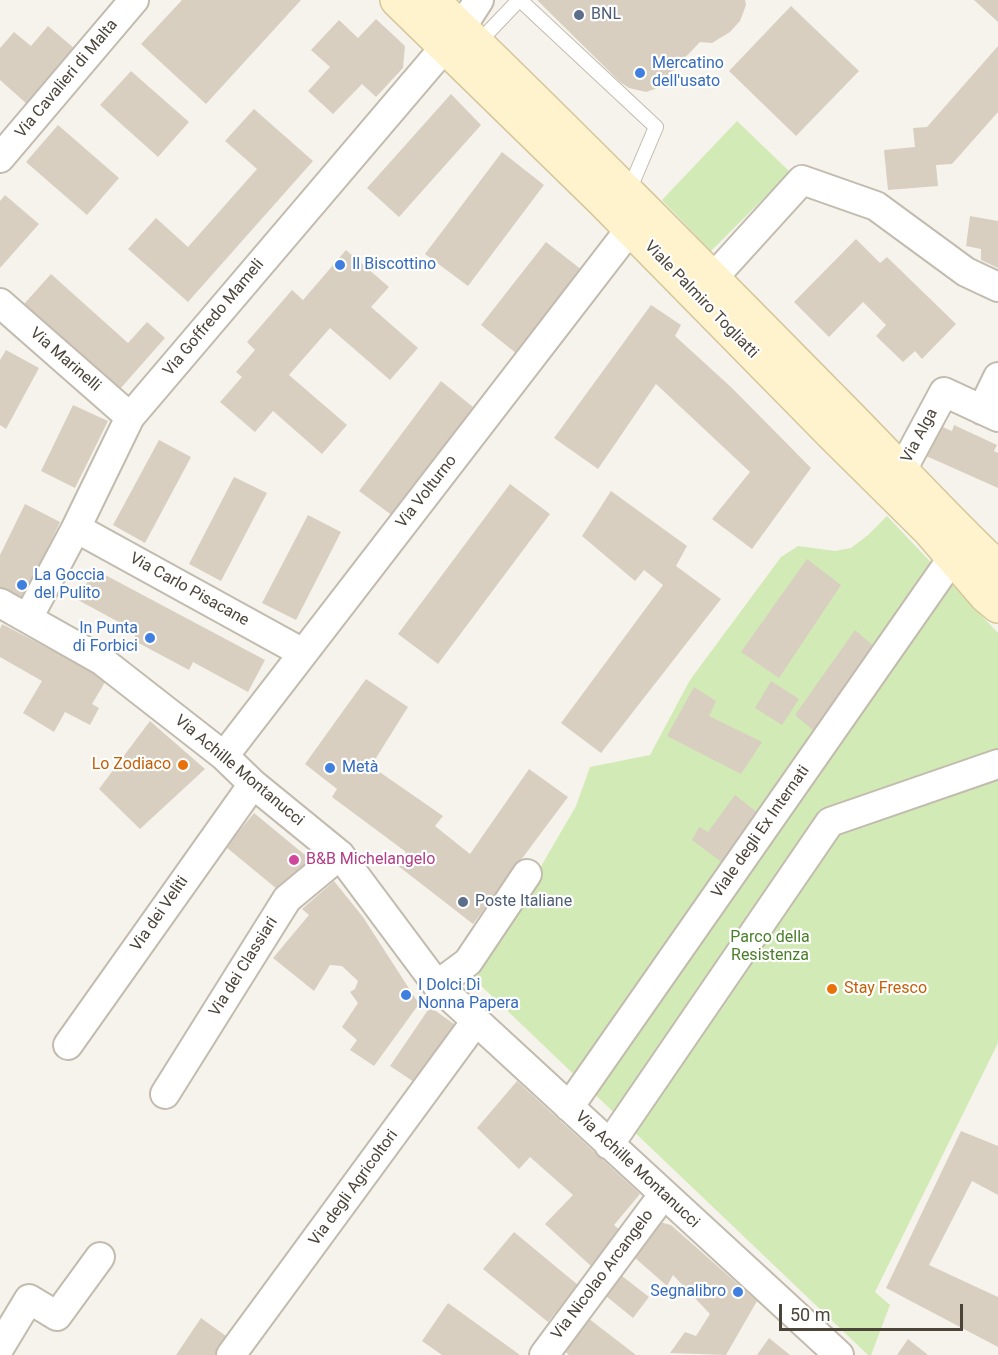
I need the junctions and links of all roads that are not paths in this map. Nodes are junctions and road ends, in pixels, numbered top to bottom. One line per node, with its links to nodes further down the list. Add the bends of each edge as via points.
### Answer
1 (134, 0): 7 (street, Via Cavalieri di Malta)
2 (397, 0): 6 (street, Viale Palmiro Togliatti)
3 (432, 0): 6 (street, Viale Palmiro Togliatti)
4 (479, 0): 6 (street, Via Goffredo Mameli)
5 (519, 0): 6 (lane); 8 (lane, via 656,127)
6 (461, 39): 8 (street, Viale Palmiro Togliatti); 14 (street, Via Goffredo Mameli)
7 (5, 140)
8 (634, 210): 9 (street, Viale Palmiro Togliatti); 17 (street, Viale Palmiro Togliatti, via 832,435); 22 (street, Via Volturno)
9 (713, 278): 10 (street, via 802,180 876,206 966,272); 15 (street, Viale Palmiro Togliatti)
10 (998, 287)
11 (0, 303): 14 (street, Via Marinelli)
12 (998, 377): 13 (street)
13 (990, 414): 15 (street, Via Alga, via 944,392)
14 (130, 417): 16 (street, Via Goffredo Mameli)
15 (902, 470): 18 (street, Viale Palmiro Togliatti)
16 (75, 528): 21 (street, Via Goffredo Mameli); 22 (street, Via Carlo Pisacane)
17 (953, 557): 20 (street, Viale Palmiro Togliatti); 32 (street, Viale degli Ex Internati)
18 (998, 568)
19 (0, 603): 21 (street, Via Achille Montanucci)
20 (998, 606)
21 (28, 618): 23 (street, Via Achille Montanucci, via 101,660)
22 (303, 652): 23 (street, Via Volturno)
23 (224, 756): 25 (street, Via Achille Montanucci)
24 (998, 765): 33 (street, via 830,822)
25 (253, 784): 26 (street, Via Achille Montanucci); 30 (street, Via dei Veliti)
26 (340, 855): 28 (street, Via Achille Montanucci); 31 (street, Via dei Classiari, via 287,899)
27 (527, 874): 28 (street, via 468,962)
28 (437, 985): 29 (street, Via Achille Montanucci)
29 (476, 1021): 32 (street, Via Achille Montanucci); 37 (street, Via degli Agricoltori)
30 (68, 1045)
31 (165, 1094)
32 (569, 1107): 33 (street, Via Achille Montanucci)
33 (609, 1145): 34 (street, Via Achille Montanucci)
34 (663, 1195): 38 (street, Via Nicolao Arcangelo); 39 (street, Via Achille Montanucci)
35 (100, 1257): 36 (street, via 57,1316 29,1299)
36 (0, 1347)
37 (231, 1355)
38 (544, 1355)
39 (839, 1355)

